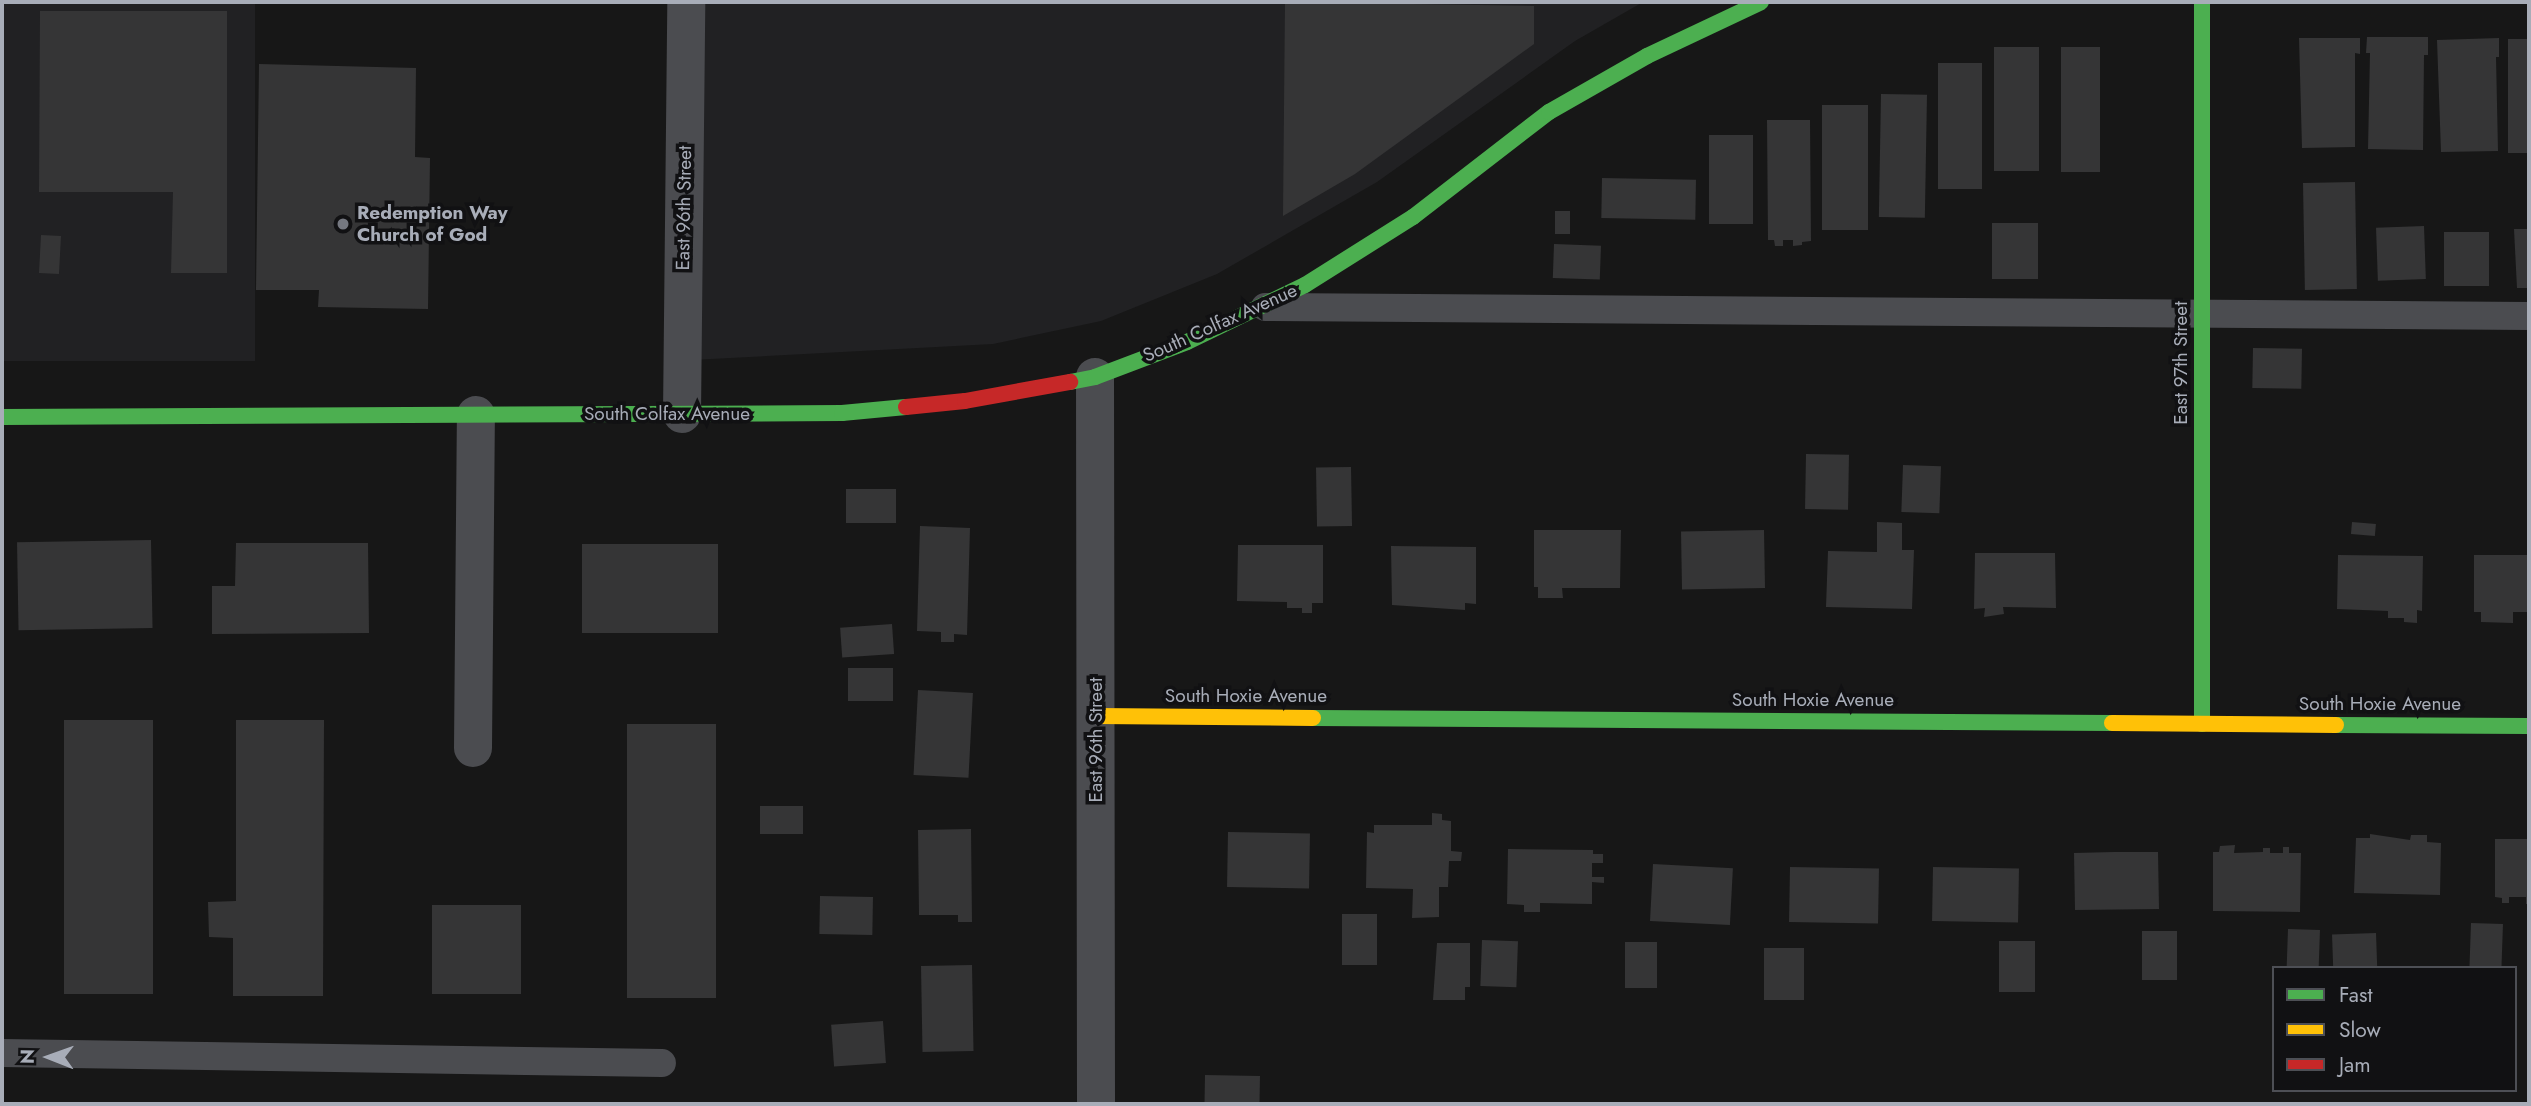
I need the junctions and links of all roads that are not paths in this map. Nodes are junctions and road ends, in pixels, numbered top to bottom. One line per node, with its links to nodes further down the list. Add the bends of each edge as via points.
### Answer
1 (686, 2): 8 (street, East 96th Street)
2 (1761, 2): 4 (street, South Colfax Avenue, via 1647,56 1549,112 1413,218 1305,285)
3 (2202, 2): 5 (street, East 97th Street)
4 (1258, 307): 5 (lane); 7 (street, South Colfax Avenue, via 1187,342)
5 (2202, 313): 6 (lane); 12 (street, East 97th Street)
6 (2529, 316)
7 (1095, 377): 8 (street, South Colfax Avenue, via 965,401 842,413); 11 (street, East 96th Street)
8 (682, 414): 9 (street, South Colfax Avenue)
9 (476, 415): 10 (street, South Colfax Avenue); 14 (street)
10 (2, 417)
11 (1097, 716): 12 (street, South Hoxie Avenue); 17 (street, East 96th Street)
12 (2202, 724): 13 (street, South Hoxie Avenue)
13 (2529, 726)
14 (473, 748)
15 (2, 1053): 16 (lane)
16 (662, 1063)
17 (1096, 1104)

